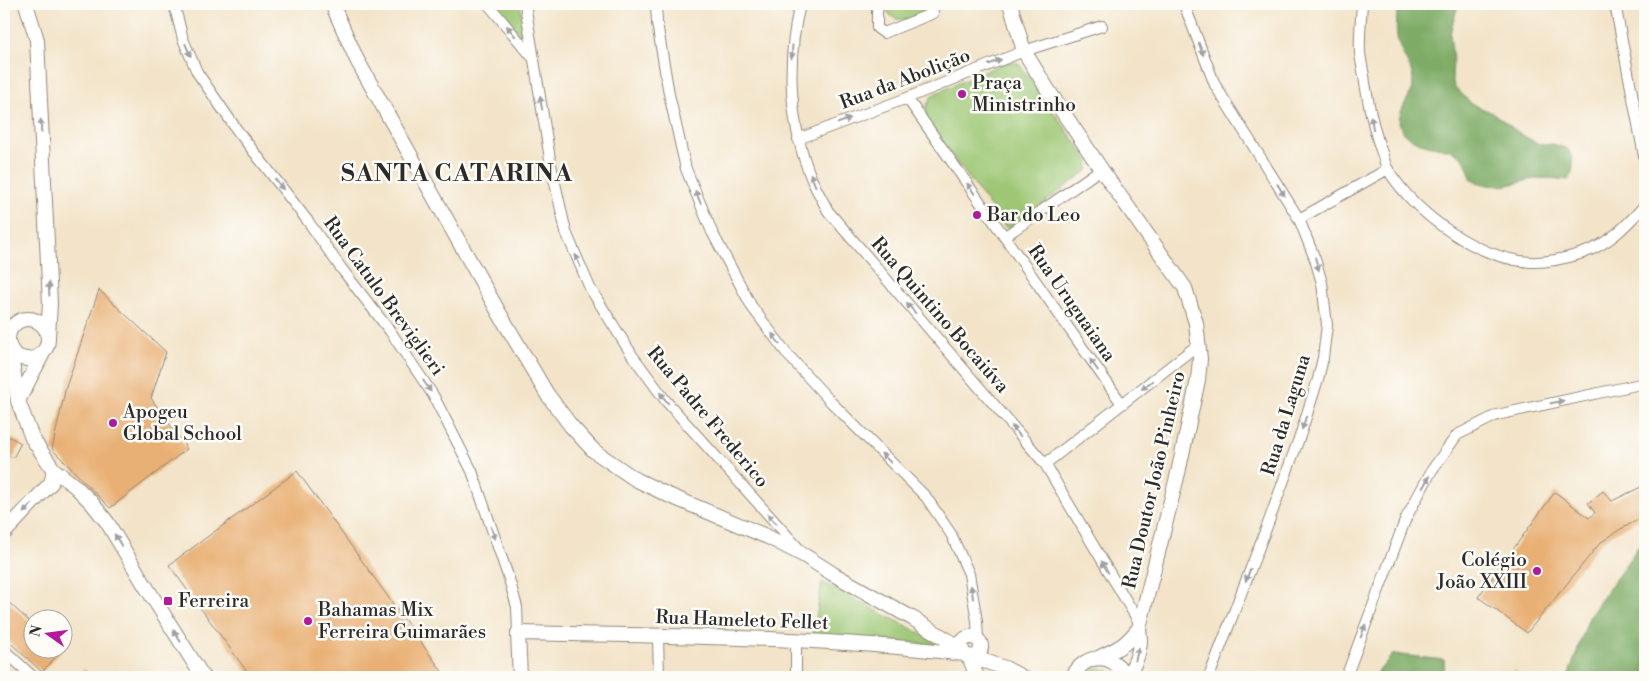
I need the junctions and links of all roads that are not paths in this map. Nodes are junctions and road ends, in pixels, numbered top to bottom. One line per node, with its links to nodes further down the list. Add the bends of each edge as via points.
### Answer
1 (26, 4): 27 (street, one-way to 1, via 50,303 37,40)
2 (174, 4): 38 (street, Rua Catulo Breviglieri, one-way to 38, via 183,39 197,72 237,130 367,299 433,395 472,471 517,607)
3 (332, 4): 36 (street, via 357,60 498,311 547,394 570,426 594,451 635,479)
4 (488, 4): 16 (street, one-way to 4)
5 (525, 4): 16 (street, Rua Padre Frederico)
6 (656, 4): 41 (street, one-way to 6, via 977,621 969,574 951,534 926,497 788,355 752,307 712,232 686,169 669,94)
7 (800, 4): 18 (street, Rua Quintino Bocaiúva, one-way to 18, via 794,28 790,78)
8 (878, 4): 13 (street, via 876,24 884,32)
9 (1010, 4): 15 (street, Rua Doutor João Pinheiro)
10 (1184, 4): 23 (street, Rua da Laguna, one-way to 23, via 1214,85)
11 (1362, 4): 21 (street, one-way to 11, via 1374,131 1360,53)
12 (1615, 4): 19 (street)
13 (933, 8)
14 (1102, 26): 15 (street, Rua da Abolição)
15 (1024, 51): 17 (street, Rua da Abolição, one-way to 15); 20 (street, Rua Doutor João Pinheiro)
16 (533, 59): 36 (street, Rua Padre Frederico, one-way to 16, via 666,401 632,355 590,288 566,232)
17 (907, 98): 18 (street, Rua da Abolição, one-way to 17); 24 (street, Rua Uruguaiana, one-way to 17)
18 (798, 138): 33 (street, Rua Quintino Bocaiúva, one-way to 18, via 828,211 812,180)
19 (1645, 161)
20 (1101, 169): 24 (street); 28 (street, Rua Doutor João Pinheiro, via 1185,288)
21 (1388, 169): 22 (street, via 1412,200 1458,237 1502,256 1531,262 1584,252 1621,231); 23 (street)
22 (1645, 206)
23 (1299, 219): 53 (street, Rua da Laguna, one-way to 53, via 1322,283 1327,325 1323,358 1280,494)
24 (1004, 237): 32 (street, Rua Uruguaiana, one-way to 24)
25 (4, 320): 26 (street)
26 (8, 334): 27 (street, via 20,320 33,319 43,326); 29 (street)
27 (46, 344): 29 (street, via 40,355 27,359 20,358); 31 (street)
28 (1199, 344): 32 (street, one-way to 32); 37 (street, Rua Doutor João Pinheiro, via 1198,380 1190,418)
29 (10, 349): 31 (street)
30 (1645, 383): 54 (street, one-way to 30, via 1406,518 1432,470 1457,435 1497,415)
31 (18, 402): 34 (street)
32 (1122, 404): 33 (street)
33 (1045, 464): 37 (street, Rua Quintino Bocaiúva, one-way to 33)
34 (52, 476): 35 (street, one-way to 35); 46 (street, one-way to 34, via 108,522 72,485)
35 (4, 533)
36 (805, 556): 41 (street)
37 (1139, 626): 43 (street, Rua Doutor João Pinheiro, via 1128,642); 52 (street, Rua Doutor João Pinheiro, one-way to 37, via 1134,664 1140,642)
38 (518, 633): 39 (street, Rua Hameleto Fellet); 47 (street)
39 (658, 636): 40 (street, Rua Hameleto Fellet); 48 (street)
40 (796, 640): 41 (street, Rua Hameleto Fellet); 49 (street)
41 (970, 649): 44 (street); 50 (street)
42 (4, 650): 45 (street)
43 (1100, 657): 51 (street, Rua Doutor João Pinheiro, via 1079,667); 52 (street, via 1116,664)
44 (977, 676)
45 (33, 677)
46 (203, 677)
47 (520, 677)
48 (659, 677)
49 (796, 677)
50 (1022, 677)
51 (1073, 677)
52 (1126, 677)
53 (1209, 677)
54 (1346, 677)

